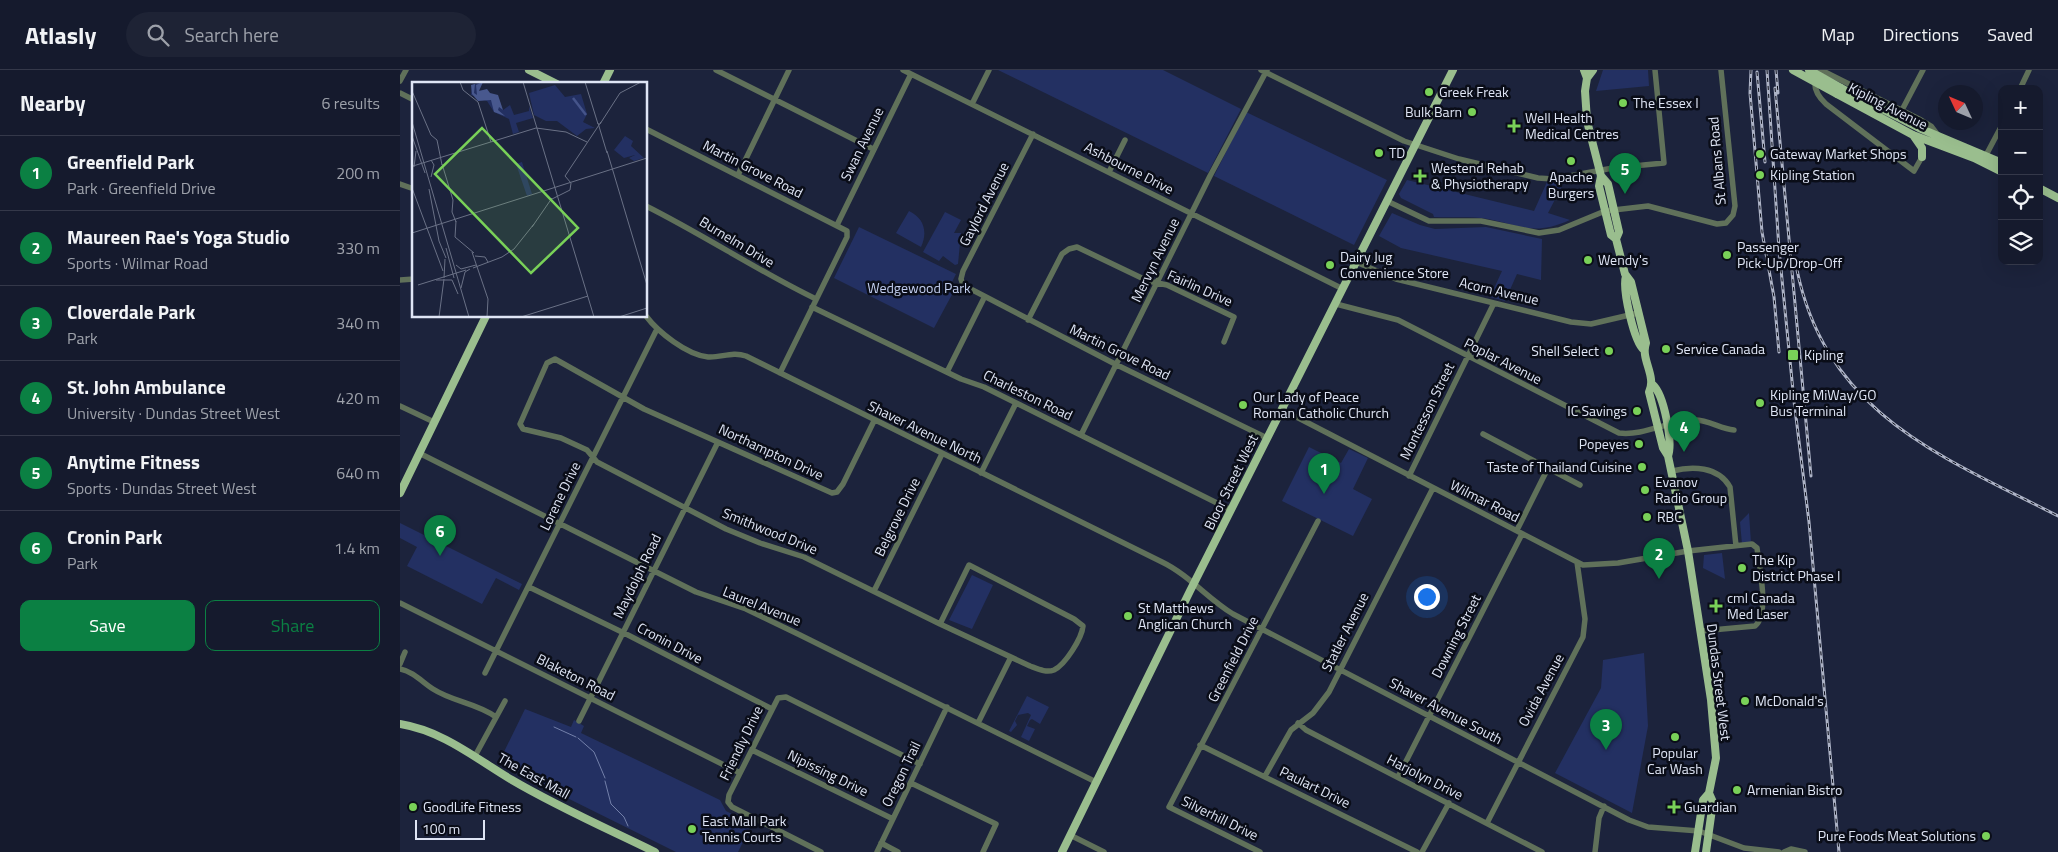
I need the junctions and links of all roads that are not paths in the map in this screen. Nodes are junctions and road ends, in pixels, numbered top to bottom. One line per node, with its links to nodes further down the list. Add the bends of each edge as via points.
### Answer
1 (406, 70): 20 (street)
2 (529, 70): 21 (main road)
3 (610, 70): 22 (main road)
4 (716, 70): 27 (street)
5 (789, 70): 27 (street)
6 (903, 70): 18 (street, Ashbourne Drive)
7 (989, 70): 28 (street)
8 (1451, 70): 36 (main road, Bloor Street West)
9 (1593, 70): 19 (main road, Dundas Street West)
10 (1655, 70): 44 (street, via 1664,163)
11 (1722, 70): 50 (street, St Albans Road, via 1735,211 1732,218 1726,223 1703,220 1657,207)
12 (1793, 70): 24 (main road, Kipling Avenue, bridge)
13 (1809, 70): 24 (main road, Kipling Avenue, bridge)
14 (1820, 70): 29 (street, Kipling Avenue); 39 (street, via 1815,88 1826,104 1914,170)
15 (1923, 70): 29 (street)
16 (2029, 70): 23 (street)
17 (1264, 71): 36 (street); 52 (street, Mervyn Avenue)
18 (910, 74): 28 (street, Ashbourne Drive); 38 (street, Swan Avenue)
19 (1585, 74): 44 (main road, Dundas Street West, via 1587,121)
20 (400, 82)
21 (553, 82)
22 (604, 82)
23 (2022, 85)
24 (1839, 91): 33 (main road, Kipling Avenue); 34 (main road, Kipling Avenue)
25 (400, 93): 26 (street)
26 (412, 99)
27 (774, 99): 38 (street); 45 (street)
28 (972, 104): 32 (street, Ashbourne Drive)
29 (1902, 110): 33 (street, Kipling Avenue, via 1931,126)
30 (648, 130): 45 (street, Martin Grove Road)
31 (1999, 130): 40 (street)
32 (1032, 134): 43 (street, Ashbourne Drive); 57 (street, Gaylord Avenue, via 963,272)
33 (1937, 134): 40 (main road, Kipling Avenue)
34 (1913, 135): 37 (main road, Kipling Avenue); 39 (main road, via 1922,148)
35 (1125, 140): 43 (street)
36 (1415, 145): 44 (street, via 1544,179); 48 (main road, Bloor Street West)
37 (1940, 145): 39 (main road); 40 (main road, Kipling Avenue)
38 (873, 149): 53 (street, Swan Avenue)
39 (1922, 157)
40 (1984, 158): 41 (main road, Kipling Avenue); 42 (main road, Kipling Avenue)
41 (1998, 162)
42 (1998, 169)
43 (1109, 172): 52 (street, Ashbourne Drive)
44 (1600, 173): 50 (main road, Dundas Street West, via 1608,184); 51 (main road, Dundas Street West, via 1599,186)
45 (738, 175): 53 (street, Martin Grove Road)
46 (2043, 190): 47 (main road)
47 (2058, 198)
48 (1387, 201): 51 (street, via 1429,221 1481,221 1539,233 1559,230); 55 (main road, Bloor Street West)
49 (648, 207): 60 (street, Burnelm Drive, via 692,229 776,280)
50 (1614, 210): 51 (street); 54 (main road, Dundas Street West, via 1619,232)
51 (1605, 212): 54 (main road, Dundas Street West, via 1611,235)
52 (1192, 214): 56 (street, Mervyn Avenue); 58 (street, Ashbourne Drive)
53 (837, 224): 60 (street, Martin Grove Road, via 847,232)
54 (1616, 239): 64 (main road, Dundas Street West, via 1626,276 1624,285)
55 (1356, 262): 58 (main road, Bloor Street West); 61 (street, Acorn Avenue, via 1396,278)
56 (1158, 282): 67 (street, Fairlin Drive, via 1148,281 1077,247 1068,249 1059,257); 69 (street, Fairlin Drive, via 1234,317); 71 (street, Mervyn Avenue)
57 (963, 285): 59 (street, Martin Grove Road)
58 (1343, 289): 62 (main road, Bloor Street West)
59 (984, 298): 67 (street, Martin Grove Road); 72 (street)
60 (816, 299): 63 (street)
61 (1494, 303): 64 (street, Acorn Avenue, via 1584,324); 70 (street, Montesson Street)
62 (1336, 304): 70 (street, Poplar Avenue, via 1398,320); 78 (main road, Bloor Street West)
63 (812, 306): 72 (street, Charleston Road); 73 (street)
64 (1635, 314): 74 (main road, Dundas Street West, via 1646,343 1644,350)
65 (485, 318): 80 (main road)
66 (648, 318): 68 (street, Shaver Avenue North)
67 (1028, 320): 71 (street, Martin Grove Road)
68 (656, 329): 73 (street, Shaver Avenue North, via 696,353 708,357 741,354); 75 (street, Lorene Drive)
69 (1224, 342)
70 (1467, 357): 82 (street, Poplar Avenue, via 1619,433 1632,434); 95 (street, Montesson Street)
71 (1117, 365): 85 (street, Mervyn Avenue); 86 (street, Martin Grove Road)
72 (947, 372): 76 (street, Charleston Road)
73 (780, 373): 79 (street, Shaver Avenue North)
74 (1652, 385): 81 (main road, Dundas Street West, via 1658,390); 82 (main road, Dundas Street West, via 1650,392)
75 (621, 398): 87 (street, Northampton Drive); 91 (street, Lorene Drive); 91 (street, Northampton Drive, via 616,392 555,359 549,360 544,368 520,426 561,438 587,450)
76 (1016, 403): 85 (street, Charleston Road); 94 (street)
77 (400, 406): 80 (street)
78 (1281, 409): 86 (main road, Bloor Street West); 95 (street, Wilmar Road)
79 (874, 421): 87 (street, Northampton Drive, via 843,484 832,493); 89 (street, Shaver Avenue North)
80 (434, 422): 88 (main road)
81 (1667, 425): 82 (street, Poplar Avenue); 83 (street, Poplar Avenue, via 1696,420); 90 (main road, Dundas Street West, via 1671,446)
82 (1658, 427): 90 (main road, Dundas Street West)
83 (1734, 430)
84 (1483, 434): 92 (street)
85 (1081, 435): 100 (street, Charleston Road)
86 (1267, 438): 100 (main road, Bloor Street West)
87 (718, 442): 99 (street, Maydolph Road)
88 (419, 453): 98 (main road); 102 (street, Laurel Avenue)
89 (942, 454): 94 (street, Shaver Avenue North); 110 (street, Belgrove Drive)
90 (1668, 456): 93 (main road, Dundas Street West)
91 (593, 458): 99 (street, Smithwood Drive); 102 (street, Lorene Drive)
92 (1548, 468): 96 (street); 103 (street, Downing Street)
93 (1672, 471): 104 (street, via 1695,467 1727,483); 105 (main road, Dundas Street West)
94 (981, 473): 108 (street, Shaver Avenue North, via 1166,564)
95 (1409, 476): 97 (street, Wilmar Road)
96 (1580, 484)
97 (1433, 488): 103 (street, Wilmar Road); 121 (street, Statler Avenue)
98 (400, 493)
99 (684, 508): 107 (street, Maydolph Road); 110 (street, Smithwood Drive, via 751,540 804,558)
100 (1231, 510): 108 (main road, Bloor Street West)
101 (1318, 521): 113 (street, Greenfield Drive)
102 (560, 524): 107 (street, Laurel Avenue); 109 (street, Lorene Drive)
103 (1520, 532): 106 (street, Wilmar Road); 127 (street, Downing Street)
104 (1736, 546): 105 (street, Wilmar Road); 114 (street, Wilmar Road, via 1752,544 1757,548 1763,602 1761,620 1755,626)
105 (1688, 551): 106 (street, Wilmar Road, via 1588,566); 114 (main road, Dundas Street West)
106 (1577, 562): 136 (street, Ovida Avenue, via 1585,620 1583,637)
107 (654, 570): 115 (street, Maydolph Road); 125 (street, Laurel Avenue, via 696,592 757,614)
108 (1194, 584): 113 (street, Shaver Avenue South, via 1223,608); 141 (main road, Bloor Street West)
109 (529, 587): 115 (street, Cronin Drive); 116 (street, Lorene Drive)
110 (874, 591): 112 (street, Smithwood Drive)
111 (400, 603): 116 (street, Blaketon Road)
112 (940, 624): 118 (street, Smithwood Drive); 118 (street, Smithwood Drive, via 969,565 1084,626 1077,643 1055,670 1042,670)
113 (1263, 629): 121 (street, Shaver Avenue South); 133 (street, Greenfield Drive)
114 (1701, 631): 143 (main road, Dundas Street West, via 1716,758)
115 (624, 633): 123 (street, Maydolph Road); 126 (street, Cronin Drive)
116 (497, 651): 122 (street, Lorene Drive); 123 (street, Blaketon Road)
117 (405, 652): 119 (street)
118 (1011, 657): 132 (street)
119 (400, 664)
120 (400, 669): 128 (street, via 453,700 479,706)
121 (1340, 670): 127 (street, Shaver Avenue South); 130 (street, Statler Avenue, via 1320,707)
122 (486, 673)
123 (591, 698): 129 (street, Maydolph Road); 138 (street, Blaketon Road)
124 (505, 702): 128 (street)
125 (946, 707): 132 (street, Laurel Avenue); 137 (street, Oregon Trail)
126 (772, 709): 134 (street, Friendly Drive); 137 (street, Friendly Drive, via 777,699 786,697)
127 (1430, 715): 136 (street, Shaver Avenue South); 140 (street, Downing Street)
128 (496, 717): 135 (street)
129 (579, 721)
130 (1298, 723): 139 (street, Statler Avenue, via 1288,734); 140 (street, Harjolyn Drive)
131 (400, 724): 135 (main road, The East Mall, via 435,732)
132 (978, 724): 141 (street, Laurel Avenue)
133 (1200, 745): 139 (street, Paulart Drive); 146 (street, Greenfield Drive)
134 (752, 750): 138 (street, Friendly Drive); 147 (street, Nipissing Drive)
135 (475, 756): 153 (main road, The East Mall, via 542,796)
136 (1517, 762): 145 (street, Shaver Avenue South); 148 (street, Ovida Avenue)
137 (920, 764): 142 (street, Oregon Trail)
138 (740, 773): 154 (street, Friendly Drive, via 728,797 729,804)
139 (1265, 776): 161 (street, Paulart Drive)
140 (1398, 777): 144 (street, Harjolyn Drive)
141 (1096, 782): 151 (main road, Bloor Street West)
142 (911, 783): 147 (street, Oregon Trail); 157 (street, via 996,824)
143 (1709, 793): 149 (main road, Dundas Street West, via 1703,800); 150 (main road, Dundas Street West, via 1713,802)
144 (1449, 803): 148 (street, Harjolyn Drive); 162 (street)
145 (1604, 806): 149 (street, Shaver Avenue South, via 1648,826); 164 (street, via 1599,818)
146 (1169, 807): 160 (street, Silverhill Drive)
147 (893, 819): 152 (street, Oregon Trail)
148 (1487, 823): 163 (street, Harjolyn Drive)
149 (1699, 831): 150 (street, Shaver Avenue South); 165 (main road, Dundas Street West)
150 (1710, 834): 166 (main road, Dundas Street West); 167 (street, Shaver Avenue South, via 1744,848)
151 (1070, 835): 158 (main road, Bloor Street West); 159 (street)
152 (881, 844): 155 (street, Oregon Trail); 156 (street)
153 (656, 852)
154 (821, 852)
155 (877, 852)
156 (898, 852)
157 (983, 852)
158 (1062, 852)
159 (1104, 852)
160 (1260, 852)
161 (1417, 852)
162 (1422, 852)
163 (1542, 852)
164 (1595, 852)
165 (1695, 852)
166 (1706, 852)
167 (1779, 852)
168 (1784, 852): 169 (street, via 1790,849)
169 (1805, 852)

